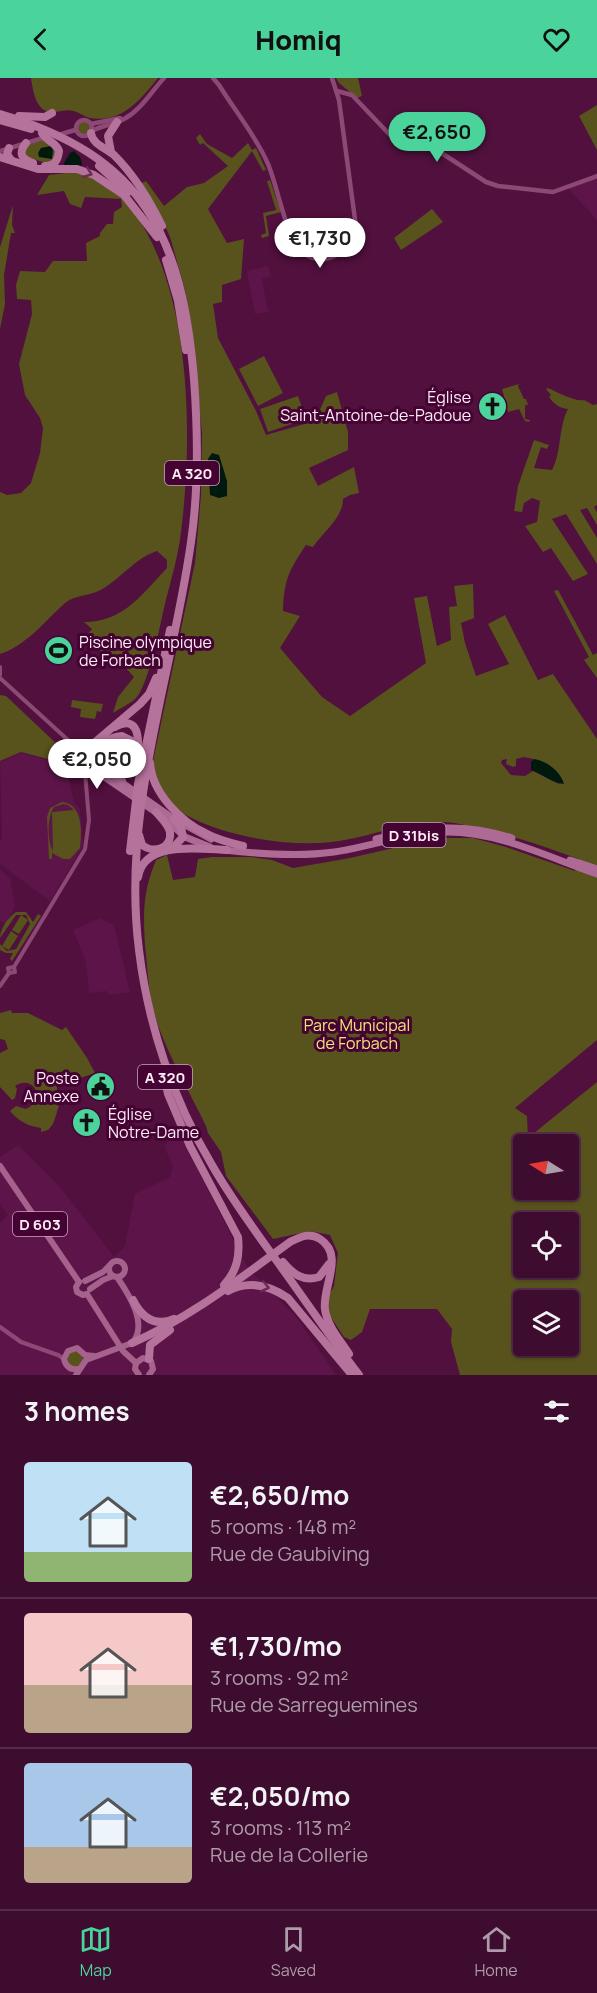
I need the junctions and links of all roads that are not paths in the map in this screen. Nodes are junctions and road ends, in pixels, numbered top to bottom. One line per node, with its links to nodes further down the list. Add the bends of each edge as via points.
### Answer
1 (164, 78): 10 (main road, via 142,105)
2 (213, 78): 6 (main road, via 267,162 292,237 303,253 322,258 343,252 352,241 356,226)
3 (332, 78): 4 (main road)
4 (337, 90): 5 (main road); 6 (main road)
5 (352, 95): 6 (main road); 21 (main road, via 390,135 440,152 486,182 553,192)
6 (339, 100)
7 (0, 113): 8 (highway, via 45,117); 23 (highway, A 320, via 74,142 120,177 149,213)
8 (52, 113)
9 (0, 120): 14 (highway, A 320)
10 (117, 120): 11 (main road); 13 (main road); 18 (highway, via 108,136)
11 (91, 124): 12 (main road, via 82,120); 13 (main road)
12 (75, 130): 13 (main road, via 83,137); 14 (main road)
13 (91, 132): 18 (highway, via 93,140)
14 (40, 136): 15 (main road); 15 (highway, via 52,141 59,151 53,165 22,158); 22 (highway, A 320, via 72,148 102,168 127,192)
15 (26, 142): 16 (main road)
16 (9, 148): 17 (main road); 20 (highway)
17 (0, 150)
18 (111, 153): 23 (highway, via 154,209)
19 (0, 157): 20 (highway)
20 (11, 160): 22 (highway, one-way to 22, via 38,169 77,169 94,175 124,195)
21 (597, 176)
22 (157, 237): 24 (highway, A 320, via 178,302 189,369 193,440 186,547)
23 (176, 270): 27 (highway, A 320, via 193,368 195,504 178,620)
24 (168, 644): 28 (highway, via 149,694); 34 (highway, A 320)
25 (0, 667): 26 (street)
26 (0, 676): 28 (street)
27 (151, 742): 34 (highway, A 320); 40 (highway, via 151,775 160,793 194,827 219,840)
28 (84, 750): 30 (street); 32 (street, via 76,756 75,763)
29 (138, 752): 30 (highway, via 138,734 126,724 100,741); 33 (highway, via 132,741 122,736 106,744 107,765); 34 (highway)
30 (97, 758): 31 (street); 33 (highway, D 31bis, via 104,770)
31 (93, 769): 32 (street); 36 (highway, D 31bis)
32 (85, 772): 46 (street, via 89,820 85,849 14,967 15,972)
33 (122, 781): 37 (highway, D 31bis)
34 (139, 784): 35 (highway)
35 (136, 805): 38 (highway, A 320); 47 (highway, A 320, via 129,863 131,925 138,978)
36 (156, 812): 38 (highway, via 170,833 161,849 151,850 142,845); 39 (highway, D 31bis)
37 (174, 819): 39 (highway); 40 (highway, D 31bis, via 213,840)
38 (138, 821): 45 (highway, A 320)
39 (183, 835): 41 (highway); 42 (highway, D 31bis)
40 (243, 846): 43 (highway, D 31bis, via 318,849 445,826 477,828)
41 (172, 849): 42 (highway); 45 (highway, via 152,856 141,867 136,887)
42 (227, 850): 44 (highway, D 31bis, via 313,854 446,832 509,842)
43 (597, 868)
44 (597, 874)
45 (136, 924): 49 (highway, A 320, via 143,978 167,1069 212,1165)
46 (0, 986)
47 (163, 1071): 49 (highway, A 320, via 207,1168); 56 (highway, via 168,1094 190,1146 238,1237 236,1267)
48 (0, 1166): 54 (main road, D 603)
49 (265, 1247): 51 (highway, A 320)
50 (330, 1254): 51 (highway, via 327,1269 313,1279 296,1276); 56 (highway, via 318,1238 297,1238); 69 (highway, via 326,1317)
51 (276, 1260): 68 (highway, A 320); 69 (highway, A 320)
52 (110, 1266): 53 (main road, via 109,1270); 53 (main road, via 114,1261 122,1262 126,1268); 54 (main road)
53 (118, 1276): 55 (main road, via 103,1280); 57 (main road); 60 (main road, via 137,1313 139,1332)
54 (82, 1281): 55 (main road, via 89,1284); 55 (main road, via 77,1292)
55 (89, 1292): 64 (main road, via 123,1351)
56 (210, 1299): 58 (highway); 68 (highway, one-way to 68, via 248,1285 276,1290 288,1298)
57 (133, 1300): 58 (highway, via 144,1316 156,1323)
58 (198, 1309): 60 (highway); 63 (highway, via 150,1345)
59 (0, 1327): 61 (main road, via 21,1342)
60 (132, 1343): 62 (main road)
61 (65, 1356): 62 (main road, via 77,1348); 65 (main road, via 66,1365)
62 (85, 1357): 65 (main road)
63 (149, 1359): 64 (main road); 67 (main road, via 153,1366)
64 (136, 1363): 66 (main road)
65 (76, 1372)
66 (136, 1374)
67 (149, 1375)
68 (352, 1375)
69 (361, 1375)

